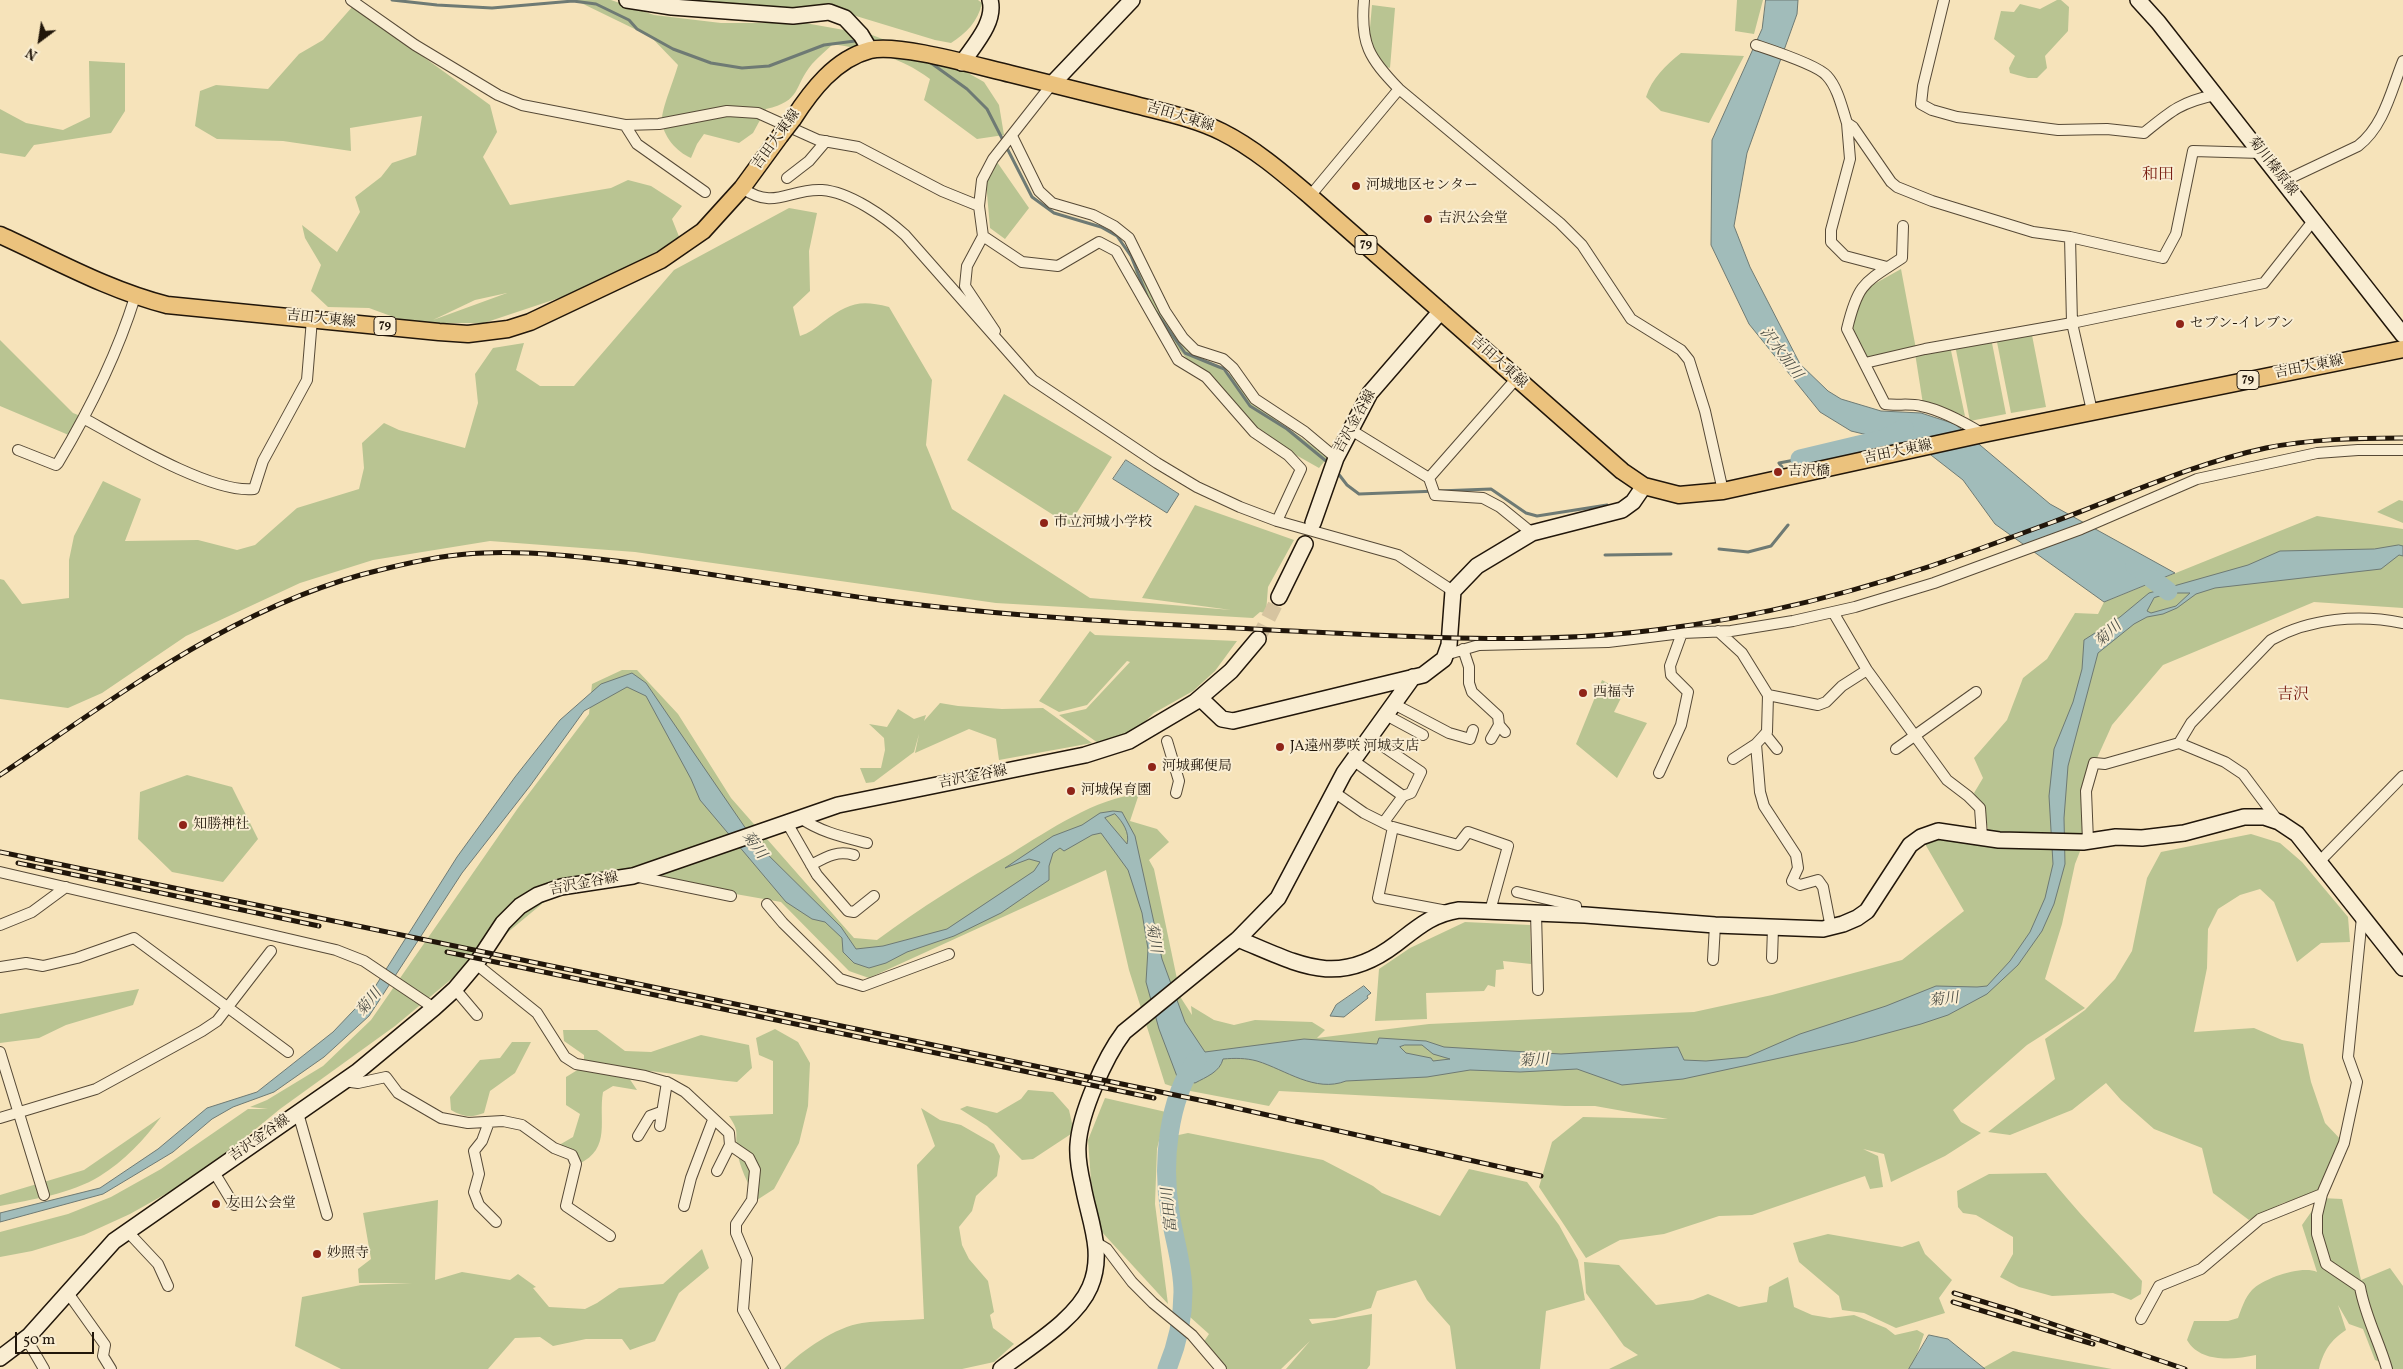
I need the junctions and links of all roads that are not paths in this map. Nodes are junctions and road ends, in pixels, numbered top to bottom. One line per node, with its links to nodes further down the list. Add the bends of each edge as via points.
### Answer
1 (343, 0): 2 (street)
2 (350, 0): 17 (street, via 415,45 498,95 522,105)
3 (627, 0): 10 (street, via 672,7 793,16 829,12 845,18)
4 (990, 0): 12 (street, via 992,10 987,25)
5 (1132, 0): 13 (street)
6 (1364, 0): 14 (street, via 1363,36 1377,67)
7 (1944, 0): 15 (street, via 1921,104 1932,110 1957,117 2058,130 2107,129 2144,133 2172,109 2190,100)
8 (2138, 0): 15 (street, 菊川榛原線)
9 (1756, 45): 16 (street, via 1826,74 1834,85)
10 (870, 50): 12 (main road, 吉田大東線 / 79, via 898,50); 23 (main road, 吉田大東線 / 79, bridge, via 846,61 811,91)
11 (2403, 61): 22 (street, via 2379,123 2369,138)
12 (962, 63): 13 (main road, 吉田大東線 / 79)
13 (1052, 84): 18 (street); 25 (main road, 吉田大東線 / 79, via 1186,118 1222,132 1264,158)
14 (1399, 89): 25 (street); 51 (street, via 1560,223 1587,252 1631,319 1680,350 1689,360 1705,410)
15 (2216, 95): 20 (street, 菊川榛原線)
16 (1847, 123): 31 (street, via 1897,186 1932,201 2034,232); 32 (street, via 1850,159 1831,230 1831,242 1844,256)
17 (625, 126): 19 (street, via 659,124 727,111 758,113); 24 (street, via 637,144)
18 (1011, 137): 26 (street, via 982,180); 48 (street, via 1039,191 1052,203 1093,215 1129,238 1165,311 1195,350 1223,359 1255,399 1305,432)
19 (826, 141): 21 (street, via 809,161); 26 (street, via 858,147)
20 (2261, 153): 22 (street, 菊川榛原線); 31 (street, via 2193,151 2176,234 2163,258)
21 (786, 178)
22 (2284, 181): 27 (street, 菊川榛原線)
23 (742, 188): 35 (main road, 吉田大東線 / 79, via 703,230 661,260 530,322 508,329 468,334); 38 (street, via 755,197 776,199 820,190 839,192 888,221 919,249)
24 (706, 192)
25 (1310, 196): 34 (main road, 吉田大東線 / 79)
26 (979, 206): 30 (street)
27 (2314, 221): 36 (street, via 2264,283); 37 (street, 菊川榛原線)
28 (1903, 226): 32 (street, via 1902,258)
29 (0, 235): 33 (main road, 吉田大東線 / 79)
30 (983, 236): 38 (street, via 967,266 966,286 997,334); 52 (street, via 1022,262 1058,266 1099,242 1116,251 1179,361 1206,377 1254,432 1301,468)
31 (2070, 237): 36 (street)
32 (1887, 267): 40 (street, via 1858,292 1847,329)
33 (135, 297): 35 (main road, 吉田大東線 / 79, via 167,305); 43 (street)
34 (1441, 311): 41 (main road, 吉田大東線 / 79); 44 (street, 吉沢金谷線, via 1370,393)
35 (312, 319): 43 (street, via 307,380 262,460 254,489 230,489 158,459)
36 (2072, 323): 40 (street); 42 (street)
37 (2403, 335)
38 (1000, 345): 52 (street, via 1033,380 1157,463 1206,491)
39 (2403, 350): 42 (main road, 吉田大東線 / 79)
40 (1865, 363): 45 (street, via 1885,404 1920,405 1966,423)
41 (1516, 379): 49 (street); 50 (main road, 吉田大東線 / 79, via 1622,471)
42 (2092, 411): 45 (main road, 吉田大東線 / 79)
43 (84, 419): 46 (street, via 56,465)
44 (1351, 430): 48 (street, 吉沢金谷線); 49 (street)
45 (1979, 435): 51 (main road, 吉田大東線 / 79)
46 (18, 450)
47 (2403, 450): 58 (street, via 2318,453 2197,479 2081,529 1934,584)
48 (1336, 458): 53 (street, 吉沢金谷線)
49 (1430, 481): 54 (street, via 1435,495 1483,498 1500,507)
50 (1644, 486): 51 (main road, 吉田大東線 / 79, via 1679,495); 54 (street, via 1633,502 1622,510)
51 (1723, 491)
52 (1277, 521): 56 (street, via 1398,556)
53 (1313, 523)
54 (1532, 533): 56 (street, via 1477,566)
55 (1305, 544): 57 (street)
56 (1453, 592): 64 (street, via 1449,645)
57 (1279, 597)
58 (1833, 612): 60 (street); 65 (street)
59 (2403, 623): 78 (street, via 2368,619 2328,620 2282,634 2271,640 2191,723)
60 (1718, 631): 61 (street); 68 (street, via 1742,653)
61 (1682, 633): 63 (street, via 1608,642 1479,645); 84 (street, via 1670,666 1672,675 1688,692 1681,725)
62 (1258, 639): 69 (street, 吉沢金谷線, via 1231,671)
63 (1463, 650): 64 (street); 76 (street, via 1472,692 1498,716 1502,728)
64 (1445, 655): 66 (street, via 1438,665)
65 (1867, 670): 68 (street, via 1842,686 1826,702 1818,704); 74 (street)
66 (1413, 677): 69 (street, via 1233,721 1222,719); 70 (street)
67 (1976, 692): 74 (street)
68 (1768, 696): 72 (street)
69 (1200, 698): 89 (street, 吉沢金谷線, via 1162,724 1129,741 1085,755 838,805)
70 (1390, 710): 71 (street, via 1470,740); 73 (street); 75 (street)
71 (1473, 730)
72 (1765, 734): 79 (street); 80 (street)
73 (1423, 735)
74 (1916, 736): 81 (street); 92 (street, via 1947,780 1980,808)
75 (1371, 738): 83 (street); 88 (street, via 1422,772 1411,793)
76 (1490, 739)
77 (1167, 741): 87 (street, via 1178,781)
78 (2180, 743): 90 (street, via 2225,762 2243,774); 93 (street, via 2106,764 2094,763 2086,791)
79 (1756, 744): 82 (street); 113 (street, via 1764,806 1796,855 1798,868 1792,881 1800,885 1818,880 1823,887)
80 (1777, 749)
81 (1896, 749)
82 (1733, 760)
83 (1354, 761): 86 (street); 88 (street)
84 (1659, 773)
85 (2403, 776): 96 (street)
86 (1334, 792): 91 (street); 114 (street, via 1278,898)
87 (1176, 793)
88 (1404, 796): 91 (street)
89 (788, 821): 94 (street); 97 (street); 99 (street, 吉沢金谷線)
90 (2279, 822): 93 (street, via 2264,817 2244,817 2184,833); 96 (street, via 2296,834)
91 (1388, 825): 105 (street, via 1458,845 1468,832 1508,846); 106 (street, via 1378,898)
92 (1982, 836): 93 (street, via 2004,840); 113 (street, via 1938,832 1921,837 1901,856 1867,910 1857,918)
93 (2085, 842)
94 (867, 843)
95 (854, 855): 97 (street, via 843,852 830,854)
96 (2318, 863): 109 (street)
97 (811, 865): 103 (street, via 848,911 854,912)
98 (0, 872): 100 (street)
99 (633, 876): 102 (street); 119 (street, 吉沢金谷線, via 561,886 538,895 520,906 503,923)
100 (66, 887): 110 (street, via 32,912); 125 (street, via 336,950 364,961)
101 (1518, 892): 108 (street, via 1576,906)
102 (731, 896)
103 (874, 896)
104 (767, 904): 116 (street, via 840,979 863,986)
105 (1490, 911): 106 (street); 107 (street)
106 (1447, 912): 114 (street, via 1427,919 1361,966 1339,970 1289,961)
107 (1536, 913): 108 (street); 123 (street)
108 (1576, 915): 111 (street)
109 (2362, 917): 121 (street); 142 (street, via 2348,1057 2357,1082 2344,1143)
110 (0, 925)
111 (1715, 926): 112 (street); 118 (street)
112 (1773, 928): 113 (street); 117 (street)
113 (1831, 928)
114 (1238, 939): 150 (street, via 1124,1032 1114,1045 1081,1125 1079,1159)
115 (271, 951): 124 (street)
116 (949, 954)
117 (1772, 958)
118 (1713, 960)
119 (476, 964): 122 (street, 吉沢金谷線); 130 (street, via 537,1013 565,1057 576,1064)
120 (0, 967): 124 (street, via 26,963 43,966 134,938)
121 (2403, 968)
122 (455, 989): 125 (street, 吉沢金谷線); 126 (street)
123 (1538, 990)
124 (228, 1008): 128 (street); 131 (street, via 217,1021 106,1085)
125 (434, 1008): 129 (street, 吉沢金谷線)
126 (477, 1015)
127 (0, 1052): 131 (street)
128 (288, 1052)
129 (344, 1081): 133 (street, 吉沢金谷線); 136 (street, via 358,1083 386,1077 398,1093 440,1118 468,1123)
130 (667, 1082): 132 (street); 135 (street, via 685,1092)
131 (18, 1112): 134 (street); 143 (street)
132 (661, 1112): 137 (street); 138 (street, via 650,1116)
133 (298, 1113): 141 (street, 吉沢金谷線); 146 (street)
134 (0, 1118)
135 (714, 1120): 139 (street, via 729,1133); 145 (street, via 691,1178)
136 (489, 1122): 147 (street, via 482,1141 474,1151 478,1174 474,1192 479,1205); 149 (street, via 503,1121 522,1126 554,1148 572,1155 576,1164 566,1206)
137 (660, 1126)
138 (638, 1136)
139 (730, 1145): 140 (street); 158 (street, via 749,1158 755,1170 752,1200 736,1224 736,1233 747,1259 743,1310)
140 (717, 1171)
141 (214, 1172): 144 (street); 148 (street, 吉沢金谷線)
142 (2322, 1194): 153 (street, via 2260,1219 2201,1269 2159,1286); 161 (street, via 2317,1215 2320,1252 2326,1264 2360,1287)
143 (44, 1195)
144 (234, 1205)
145 (684, 1206)
146 (326, 1215)
147 (496, 1222)
148 (128, 1232): 151 (street, via 158,1264); 152 (street, 吉沢金谷線, via 114,1241)
149 (610, 1236)
150 (1097, 1243): 159 (street, via 1095,1271 1090,1286 1074,1311); 160 (street, via 1107,1249 1132,1282 1192,1335)
151 (168, 1286)
152 (68, 1293): 154 (street, 吉沢金谷線); 157 (street, via 105,1345 103,1356)
153 (2141, 1319)
154 (26, 1338): 155 (street, 吉沢金谷線); 156 (street)
155 (0, 1358)
156 (44, 1369)
157 (111, 1369)
158 (775, 1369)
159 (1001, 1369)
160 (1221, 1369)
161 (2387, 1369)

